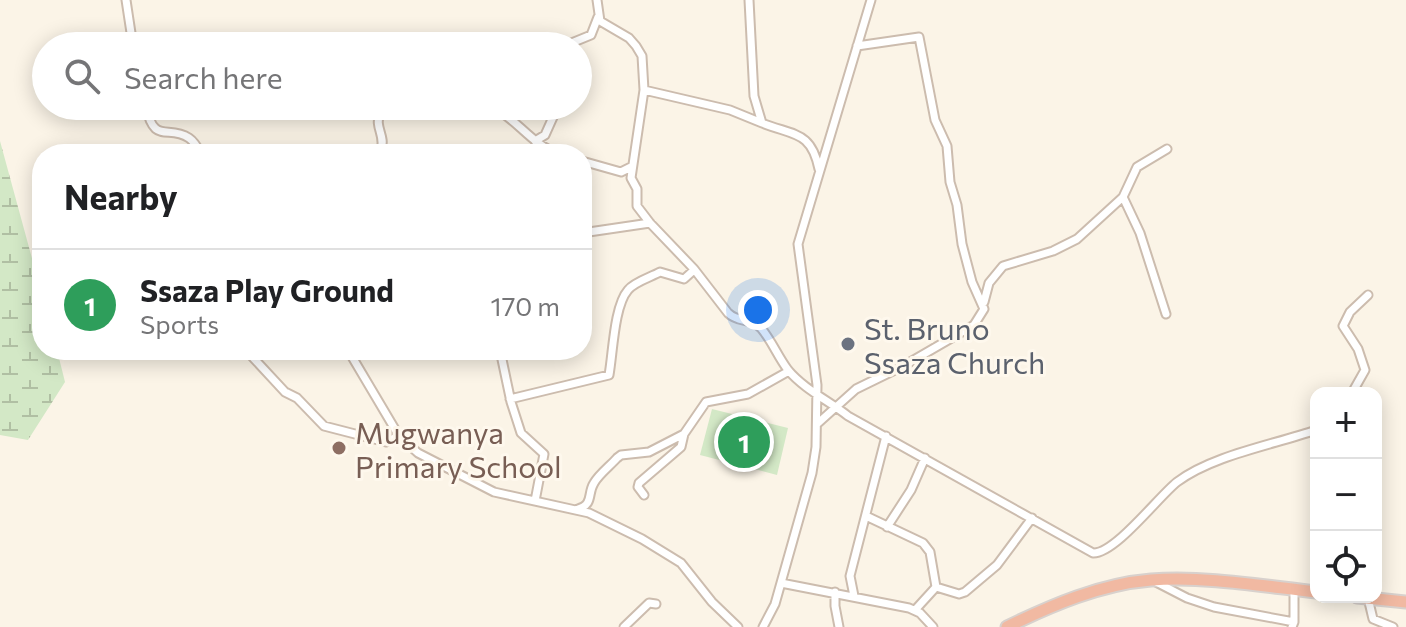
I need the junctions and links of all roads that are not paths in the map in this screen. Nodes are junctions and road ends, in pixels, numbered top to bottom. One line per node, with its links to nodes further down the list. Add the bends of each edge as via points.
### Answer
1 (126, 0): 6 (street)
2 (597, 0): 5 (street)
3 (749, 0): 14 (street, via 754,96)
4 (871, 0): 8 (street)
5 (598, 17): 7 (street); 9 (street, via 636,46)
6 (131, 32)
7 (592, 32)
8 (857, 46): 24 (street); 32 (street, via 919,37 935,120 946,140 962,244)
9 (644, 90): 14 (street); 23 (street)
10 (150, 120): 17 (street, via 156,130 185,135)
11 (378, 120): 18 (street)
12 (512, 120): 16 (street)
13 (552, 120): 15 (street)
14 (762, 123): 24 (street, via 807,139)
15 (545, 135): 16 (street); 20 (street)
16 (535, 141): 19 (street)
17 (196, 144)
18 (383, 144)
19 (540, 144)
20 (549, 144)
21 (1167, 149): 27 (street, via 1137,167)
22 (592, 164): 25 (street)
23 (631, 167): 25 (street); 26 (street)
24 (820, 171): 39 (street, via 798,244)
25 (621, 172): 26 (street)
26 (631, 178): 28 (street, via 637,206)
27 (1123, 197): 32 (street, via 1077,239 1003,266 989,283); 33 (street)
28 (650, 223): 29 (street); 30 (street)
29 (592, 232)
30 (694, 270): 37 (street, via 734,319 760,327); 40 (street, via 684,279 660,272 629,287 617,314 609,375)
31 (1368, 295): 38 (street, via 1343,326 1365,370)
32 (983, 304): 41 (street, via 974,325 856,389)
33 (1166, 314)
34 (255, 360): 45 (street, via 324,426 386,442)
35 (354, 360): 45 (street)
36 (502, 360): 40 (street)
37 (789, 371): 39 (street); 44 (street, via 748,394 709,400)
38 (1355, 387)
39 (817, 395): 41 (street); 42 (street)
40 (510, 399): 49 (street, via 521,433 544,454)
41 (838, 408): 42 (street); 46 (street)
42 (817, 424): 55 (street, via 812,473)
43 (1310, 432): 52 (street, via 1177,481 1143,518 1098,553)
44 (684, 434): 48 (street, via 681,447 639,483); 50 (street, via 649,452 621,455 593,484 584,508)
45 (399, 436): 49 (street, via 418,453 494,492)
46 (886, 436): 47 (street); 51 (street)
47 (925, 458): 52 (street); 53 (street)
48 (644, 495)
49 (535, 501): 50 (street)
50 (576, 510): 68 (street, via 681,563)
51 (866, 516): 53 (street); 60 (street, via 850,576)
52 (1032, 518): 56 (street, via 997,565 965,592)
53 (887, 527): 56 (street, via 927,547)
54 (1151, 580): 57 (highway, via 1201,579); 66 (street, via 1206,604); 72 (highway, via 1110,586)
55 (781, 583): 59 (street); 69 (street)
56 (936, 587): 65 (street)
57 (1294, 590): 58 (highway); 66 (street)
58 (1310, 591)
59 (835, 592): 60 (street); 70 (street)
60 (854, 596): 65 (street)
61 (1382, 600): 62 (highway)
62 (1406, 602)
63 (1365, 603): 73 (street, via 1373,619)
64 (656, 604): 67 (street, via 649,603)
65 (915, 610): 71 (street)
66 (1289, 624)
67 (624, 627)
68 (738, 627)
69 (763, 627)
70 (839, 627)
71 (933, 627)
72 (1007, 627)
73 (1393, 627)

